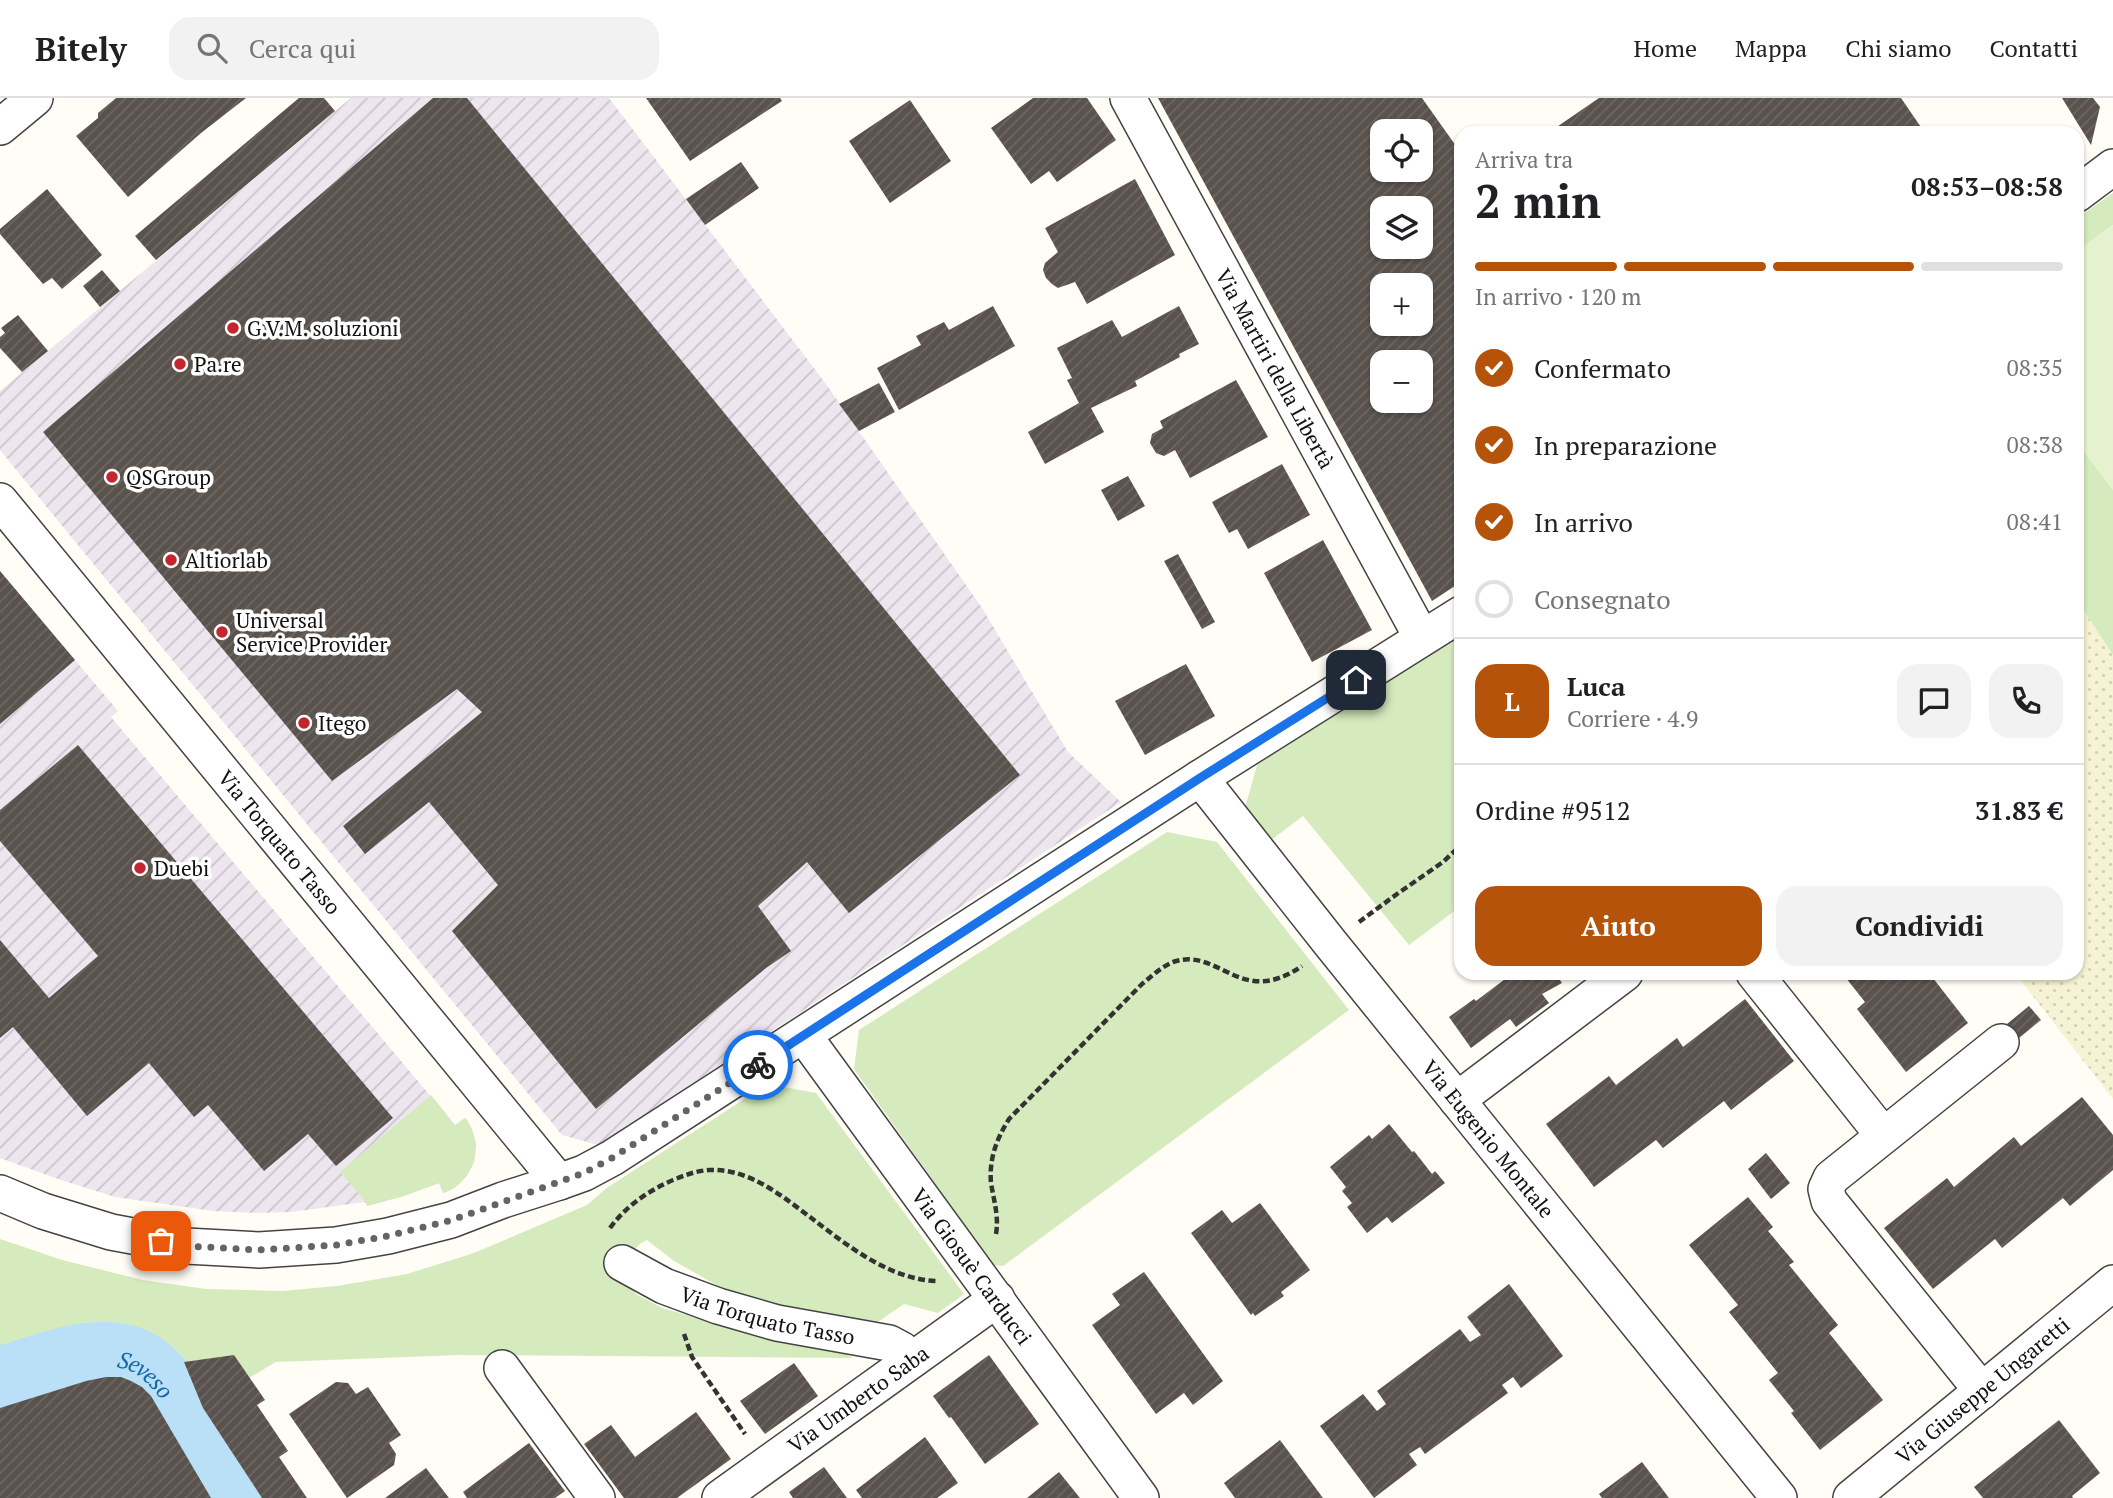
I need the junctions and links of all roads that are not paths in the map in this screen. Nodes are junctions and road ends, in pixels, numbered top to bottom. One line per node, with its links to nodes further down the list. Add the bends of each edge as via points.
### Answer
1 (35, 98): 3 (street)
2 (1128, 98): 8 (street, Via Martiri della Libertà)
3 (0, 127)
4 (2113, 167): 5 (street)
5 (2084, 189)
6 (0, 501): 16 (street, Via Torquato Tasso)
7 (1454, 618): 8 (street)
8 (1422, 638): 9 (street)
9 (1200, 778): 12 (street); 14 (street, Via Eugenio Montale)
10 (1616, 980): 14 (street)
11 (1760, 980): 15 (street)
12 (804, 1036): 16 (street, via 612,1158); 20 (street, Via Giosuè Carducci)
13 (2001, 1042): 15 (street)
14 (1457, 1100): 27 (street, Via Eugenio Montale)
15 (1883, 1135): 23 (street, via 1831,1178 1826,1196)
16 (559, 1182): 17 (street, via 452,1220 388,1236 259,1250 186,1246 111,1232)
17 (0, 1193)
18 (622, 1263): 21 (street, Via Torquato Tasso, via 663,1286 718,1307 777,1323 889,1343)
19 (2113, 1283): 23 (street, Via Giuseppe Ungaretti)
20 (997, 1299): 21 (street, Via Umberto Saba); 26 (street, Via Giosuè Carducci)
21 (913, 1359): 25 (street, Via Umberto Saba)
22 (502, 1368): 24 (street)
23 (1982, 1391): 28 (street, Via Giuseppe Ungaretti)
24 (597, 1498)
25 (720, 1498)
26 (1141, 1498)
27 (1779, 1498)
28 (1851, 1498)

